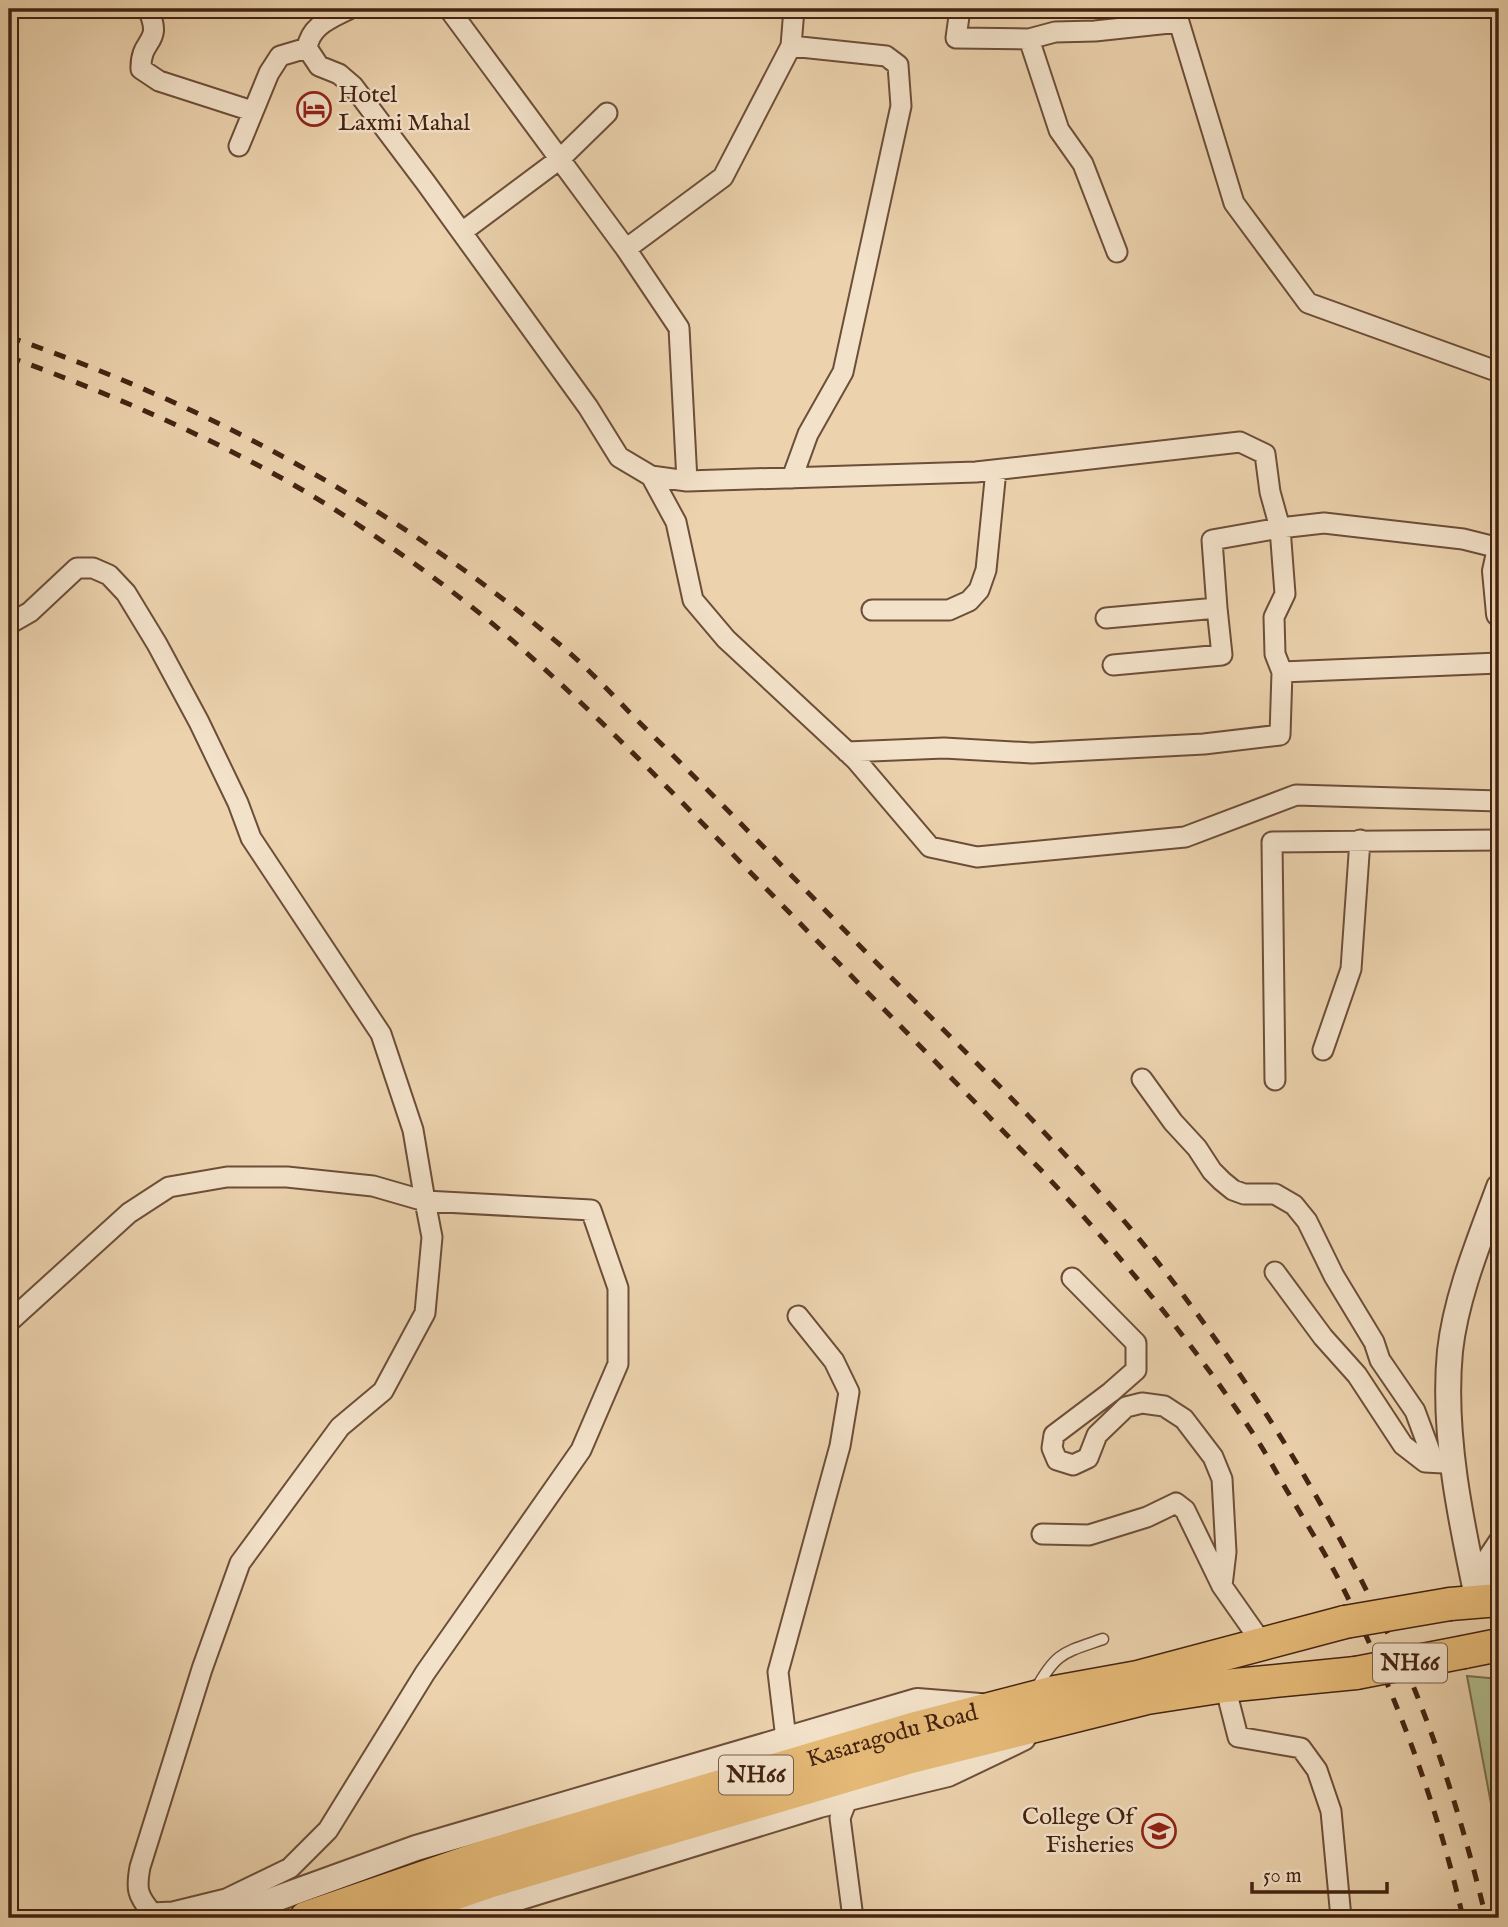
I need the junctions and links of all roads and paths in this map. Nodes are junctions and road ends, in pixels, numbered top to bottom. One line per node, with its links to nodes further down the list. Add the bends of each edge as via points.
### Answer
1 (148, 9): 11 (street, via 155,30 145,47 141,69 159,81)
2 (349, 9): 6 (street)
3 (449, 9): 14 (street)
4 (794, 9): 9 (street)
5 (960, 9): 8 (street, via 956,38)
6 (320, 15): 10 (street)
7 (1177, 15): 8 (street); 18 (street, via 1234,203 1308,303)
8 (1029, 39): 17 (street, via 1059,130 1083,164)
9 (791, 46): 16 (street, via 723,177); 21 (street, via 886,56 898,65 901,106 843,372 808,433)
10 (307, 48): 11 (street, via 281,56); 15 (street, via 319,66 353,86)
11 (252, 111): 13 (street)
12 (607, 114): 14 (street)
13 (239, 146)
14 (561, 158): 15 (street); 16 (street)
15 (462, 232): 20 (street, via 619,457)
16 (626, 249): 22 (street, via 679,328)
17 (1117, 252)
18 (1499, 372)
19 (996, 470): 21 (street); 23 (street, via 1240,442 1265,454); 26 (street, via 986,570 979,590 969,601 949,610)
20 (651, 476): 22 (street); 33 (street, via 676,522 693,600 726,639)
21 (792, 478): 22 (street)
22 (687, 481)
23 (1280, 528): 24 (street, via 1324,523 1463,539); 25 (street, via 1212,540); 32 (street, via 1285,594 1274,617 1275,654)
24 (1499, 550): 27 (street, via 1495,571)
25 (1217, 608): 28 (street); 31 (street, via 1222,655)
26 (872, 610)
27 (1499, 614)
28 (1105, 618)
29 (9, 624): 41 (street, via 30,612 77,568 109,575 126,593 199,722 251,838 381,1034 413,1130)
30 (1499, 663): 32 (street)
31 (1114, 665)
32 (1282, 672): 33 (street, via 1280,735 1031,753 944,748)
33 (847, 752): 34 (street, via 930,847 977,857 1185,837 1296,795)
34 (1499, 800)
35 (1360, 840): 36 (street); 37 (street, via 1351,969); 39 (street, via 1272,842)
36 (1499, 840)
37 (1323, 1050)
38 (1142, 1079): 46 (street, via 1222,1181 1244,1194 1275,1194 1294,1205 1307,1221 1380,1360 1415,1411)
39 (1275, 1080)
40 (1499, 1187): 46 (street, via 1450,1351)
41 (425, 1201): 45 (street, via 373,1186 287,1177 227,1177 169,1187 129,1213); 60 (street, via 432,1237 425,1313 383,1391 340,1427 240,1563 141,1867 136,1889 152,1913); 60 (street, via 591,1210 618,1288 618,1364 581,1450 425,1673 328,1830 290,1868)
42 (1275, 1272): 46 (street, via 1356,1375 1403,1445 1424,1462)
43 (1072, 1278): 50 (street, via 1136,1343 1136,1370 1054,1435 1052,1448 1058,1460 1073,1465 1088,1458 1097,1435 1126,1407 1164,1406 1184,1419 1213,1457 1222,1479 1226,1552)
44 (798, 1316): 58 (street, via 834,1361 849,1392 839,1446 778,1672)
45 (9, 1322)
46 (1443, 1464): 51 (street, via 1458,1509)
47 (1042, 1534): 50 (street, via 1089,1535 1176,1503 1185,1510)
48 (1499, 1541): 51 (street, via 1485,1562)
49 (1499, 1571): 51 (street)
50 (1222, 1586): 53 (street)
51 (1476, 1602): 53 (highway, Kasaragodu Road / NH66, bridge, via 1345,1622)
52 (1103, 1639): 57 (lane, via 1066,1651 1053,1661)
53 (1262, 1643): 57 (highway, Kasaragodu Road / NH66)
54 (1499, 1645): 55 (highway, NH66, bridge, via 1356,1673)
55 (1225, 1686): 57 (highway, Kasaragodu Road / NH66); 65 (street, via 1238,1737 1301,1748 1317,1770 1331,1811)
56 (994, 1707): 57 (highway, Kasaragodu Road / NH66); 58 (street, via 917,1701); 62 (highway, Kasaragodu Road / NH66, via 483,1857)
57 (1034, 1712): 59 (street, via 1020,1740 948,1774); 63 (highway, Kasaragodu Road / NH66, via 911,1757 488,1882)
58 (786, 1738): 60 (street, via 416,1848)
59 (836, 1807): 61 (street); 64 (street)
60 (226, 1911)
61 (458, 1917)
62 (306, 1918)
63 (383, 1918)
64 (853, 1918)
65 (1341, 1918)

